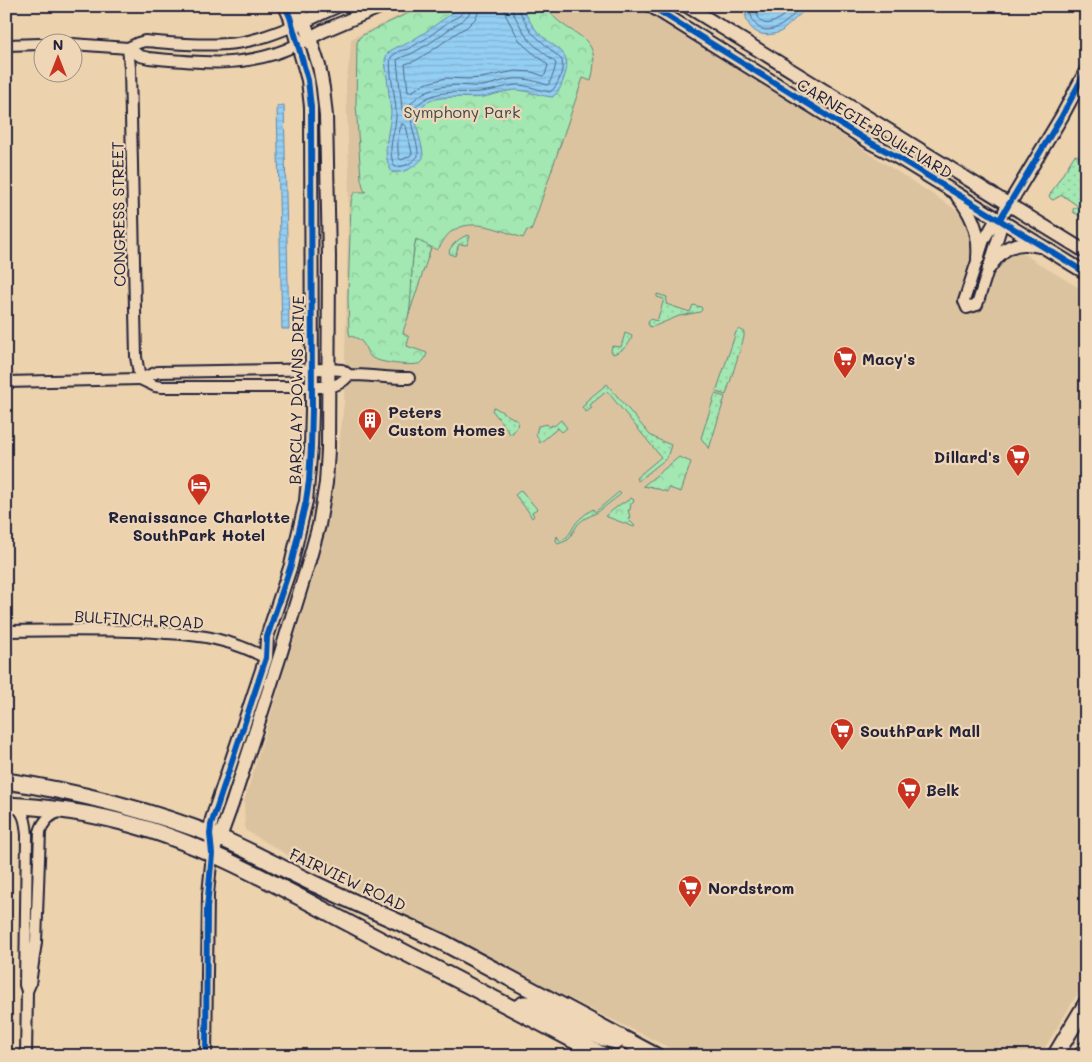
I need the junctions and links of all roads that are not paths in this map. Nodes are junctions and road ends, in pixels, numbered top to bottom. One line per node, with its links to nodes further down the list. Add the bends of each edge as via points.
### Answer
1 (285, 6): 7 (street, BARCLAY DOWNS DRIVE)
2 (297, 6): 7 (street, BARCLAY DOWNS DRIVE)
3 (337, 6): 7 (street)
4 (382, 6): 8 (street)
5 (651, 6): 15 (street, CARNEGIE BOULEVARD)
6 (687, 6): 16 (street, CARNEGIE BOULEVARD)
7 (298, 24): 8 (street, BARCLAY DOWNS DRIVE); 10 (street, BARCLAY DOWNS DRIVE); 13 (street, via 234,44 144,41)
8 (310, 38): 10 (street); 24 (street, BARCLAY DOWNS DRIVE, via 321,76 326,116)
9 (32, 44): 11 (street)
10 (298, 44): 13 (street, via 254,59 225,63 148,58); 23 (street, BARCLAY DOWNS DRIVE, via 311,107)
11 (6, 45)
12 (82, 45): 13 (street)
13 (128, 48): 27 (street, CONGRESS STREET, via 136,357)
14 (1086, 71): 16 (street)
15 (951, 190): 17 (street, CARNEGIE BOULEVARD); 20 (street, via 972,219 978,237)
16 (1008, 205): 17 (street); 19 (street, CARNEGIE BOULEVARD)
17 (1000, 219): 18 (street, CARNEGIE BOULEVARD); 20 (street, via 991,226); 21 (street, via 1001,228)
18 (1046, 248): 21 (street, via 1027,244 1011,246 1000,253); 22 (street, CARNEGIE BOULEVARD)
19 (1086, 252)
20 (978, 258): 21 (street, via 964,301 967,308 977,305)
21 (989, 268)
22 (1086, 273)
23 (312, 369): 24 (street); 27 (street, via 158,372); 29 (street, BARCLAY DOWNS DRIVE)
24 (328, 369): 25 (street); 30 (street, BARCLAY DOWNS DRIVE)
25 (348, 375): 26 (street); 30 (street, via 341,383)
26 (409, 378)
27 (140, 379): 28 (street); 29 (street, via 158,387)
28 (6, 382)
29 (312, 387): 30 (street); 32 (street, BARCLAY DOWNS DRIVE, via 312,447 306,501 291,565 267,637)
30 (328, 387): 33 (street, BARCLAY DOWNS DRIVE, via 326,483 319,525)
31 (6, 631): 32 (street, BULFINCH ROAD, via 103,630 189,635 228,642)
32 (266, 658): 33 (street); 37 (street, BARCLAY DOWNS DRIVE, via 212,819)
33 (278, 662): 37 (street, BARCLAY DOWNS DRIVE, via 232,804)
34 (6, 781): 37 (main road, FAIRVIEW ROAD, via 118,803)
35 (10, 805): 36 (main road); 39 (street, via 22,812 27,835)
36 (66, 811): 38 (main road, via 124,822); 39 (street, via 49,817 40,832 36,942)
37 (215, 836): 38 (street, BARCLAY DOWNS DRIVE); 42 (main road, FAIRVIEW ROAD, via 415,929)
38 (212, 854): 41 (main road); 45 (street, BARCLAY DOWNS DRIVE, via 208,901)
39 (27, 991): 44 (street)
40 (1086, 1004): 48 (main road)
41 (515, 1009): 42 (main road, via 532,1004 593,1034); 46 (main road)
42 (635, 1044): 47 (main road, FAIRVIEW ROAD)
43 (1086, 1049): 49 (main road)
44 (26, 1056)
45 (206, 1056)
46 (604, 1056)
47 (656, 1056)
48 (1055, 1056)
49 (1082, 1056)

